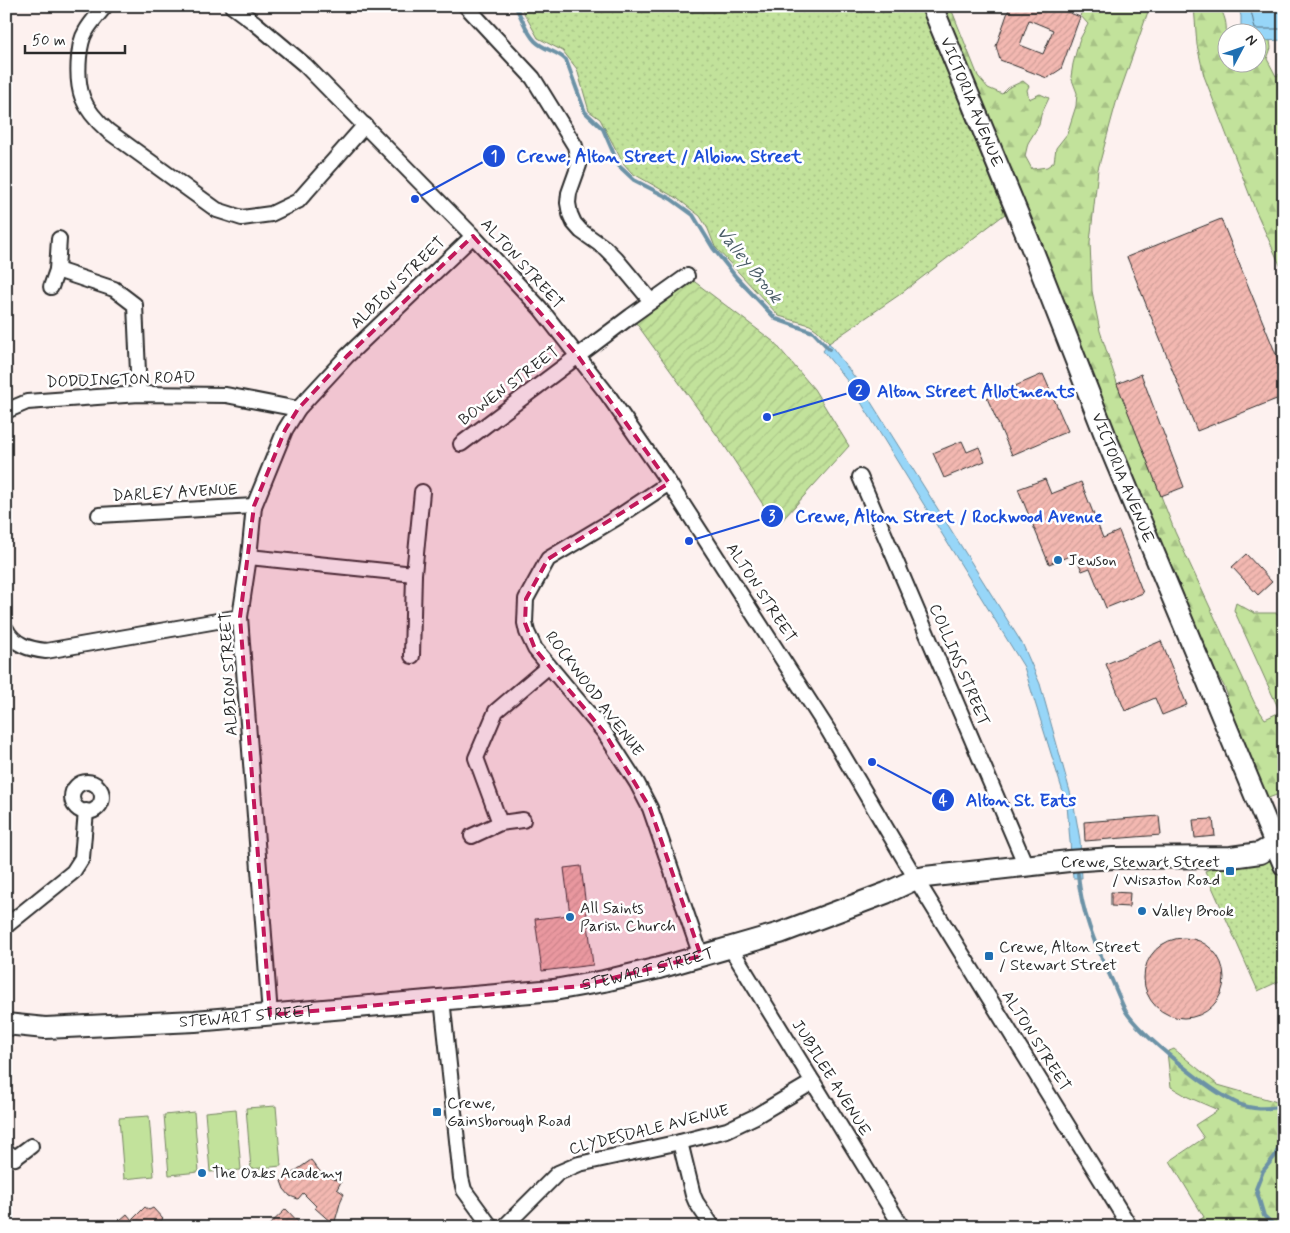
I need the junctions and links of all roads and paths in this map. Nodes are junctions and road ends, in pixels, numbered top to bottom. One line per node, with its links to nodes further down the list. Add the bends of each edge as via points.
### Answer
1 (105, 6): 5 (street, via 80,43 77,75 82,99 94,119 108,131 217,210 242,218 271,214 298,201)
2 (232, 6): 5 (street, ALTON STREET, via 305,65)
3 (466, 6): 11 (street, via 533,78 575,146 579,165 568,203 574,223 616,259)
4 (932, 6): 32 (street, VICTORIA AVENUE)
5 (365, 125): 6 (street, ALTON STREET)
6 (473, 236): 12 (street, ALTON STREET, via 540,308); 14 (street, ALBION STREET, via 347,356)
7 (59, 239): 8 (street)
8 (57, 270): 10 (street); 13 (street, via 114,289 135,305)
9 (687, 276): 11 (street, BOWEN STREET)
10 (51, 287)
11 (651, 301): 12 (street, BOWEN STREET)
12 (578, 356): 16 (street, BOWEN STREET); 18 (street, ALTON STREET)
13 (139, 394): 14 (street, DODDINGTON ROAD, via 226,395); 15 (street, DODDINGTON ROAD, via 27,402)
14 (298, 409): 20 (street, ALBION STREET, via 285,430)
15 (6, 411)
16 (461, 444)
17 (860, 477): 34 (street, COLLINS STREET)
18 (669, 483): 27 (street, ROCKWOOD AVENUE, via 618,518 548,559 526,599 525,613 531,641); 35 (street, ALTON STREET, via 828,730)
19 (422, 492): 23 (street)
20 (254, 506): 21 (street, DARLEY AVENUE); 22 (street, ALBION STREET)
21 (99, 515)
22 (249, 558): 23 (street); 24 (street, ALBION STREET)
23 (414, 574): 26 (street)
24 (240, 617): 25 (street, via 46,651 29,649); 40 (street, ALBION STREET)
25 (6, 629)
26 (412, 656)
27 (549, 666): 30 (street, via 496,711 476,758); 38 (street, ROCKWOOD AVENUE, via 604,732 637,782 650,808)
28 (86, 811): 36 (street, via 82,858 74,872)
29 (523, 820): 30 (street)
30 (500, 823): 31 (street)
31 (472, 836)
32 (1274, 844): 33 (street, VICTORIA AVENUE); 34 (street, STEWART STREET, via 1260,852 1231,857 1142,857)
33 (1284, 865)
34 (1026, 866): 35 (street, STEWART STREET)
35 (916, 879): 37 (street, STEWART STREET, via 780,933); 50 (street, ALTON STREET)
36 (6, 926)
37 (730, 947): 38 (street, STEWART STREET); 42 (street, JUBILEE AVENUE)
38 (701, 956): 39 (street, STEWART STREET, via 580,986)
39 (442, 999): 40 (street, STEWART STREET); 46 (street, via 461,1178 464,1190)
40 (270, 1015): 41 (street, STEWART STREET, via 67,1028)
41 (6, 1024)
42 (813, 1082): 43 (street, CLYDESDALE AVENUE, via 742,1124); 49 (street, JUBILEE AVENUE)
43 (680, 1142): 47 (street, CLYDESDALE AVENUE, via 564,1170); 48 (street, via 693,1195)
44 (31, 1146): 45 (street, via 15,1158)
45 (6, 1150)
46 (491, 1227)
47 (504, 1227)
48 (713, 1227)
49 (902, 1227)
50 (1130, 1227)

